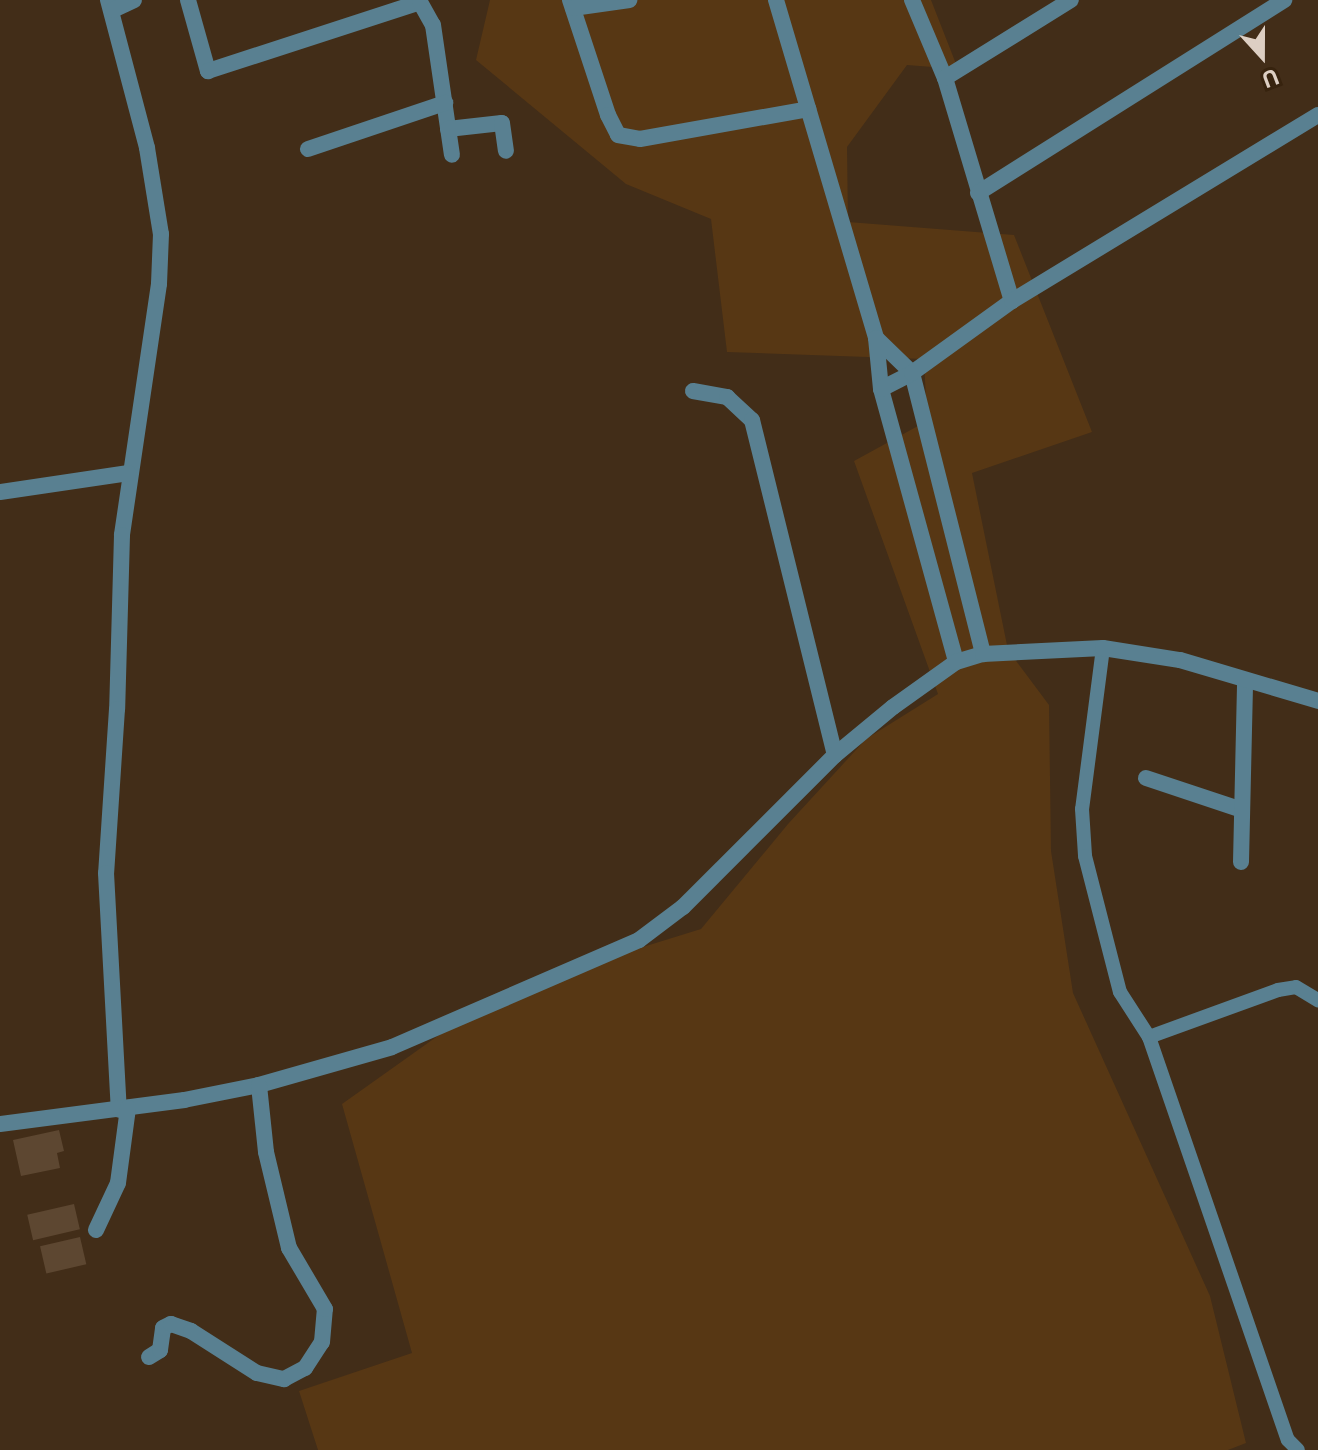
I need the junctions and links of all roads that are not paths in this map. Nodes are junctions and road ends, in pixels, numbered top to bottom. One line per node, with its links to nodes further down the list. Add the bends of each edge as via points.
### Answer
1 (134, 0): 9 (street)
2 (188, 0): 11 (street, via 208,71 420,2 433,25)
3 (629, 0): 8 (street)
4 (776, 0): 12 (street)
5 (912, 0): 10 (street)
6 (1071, 0): 10 (street)
7 (1284, 0): 18 (street)
8 (571, 4): 12 (street, via 618,135 640,139)
9 (111, 5): 24 (street, via 147,148 161,234 159,284)
10 (945, 78): 18 (street)
11 (445, 103): 14 (street); 15 (street)
12 (808, 109): 20 (street)
13 (1318, 115): 19 (street)
14 (448, 129): 16 (street, via 502,123); 17 (street)
15 (308, 149)
16 (506, 151)
17 (452, 155)
18 (978, 193): 19 (street)
19 (1012, 301): 21 (street)
20 (876, 338): 21 (street); 22 (street)
21 (912, 373): 22 (street); 27 (street)
22 (881, 389): 28 (street)
23 (693, 391): 31 (street, via 727,397 752,420)
24 (129, 473): 25 (street); 38 (street, via 106,873)
25 (0, 492)
26 (1103, 648): 27 (street); 29 (street, via 1180,660); 36 (lane, via 1082,809 1085,856 1120,992)
27 (983, 654): 28 (street)
28 (956, 662): 31 (street)
29 (1245, 680): 30 (street); 33 (street)
30 (1318, 701)
31 (835, 755): 37 (street, via 683,907 639,940 392,1047)
32 (1146, 778): 33 (street)
33 (1242, 810): 34 (street)
34 (1241, 862)
35 (1318, 1000): 36 (lane, via 1296,987 1278,990)
36 (1149, 1037): 42 (lane, via 1288,1440)
37 (259, 1085): 38 (street); 41 (street, via 266,1152 289,1248 325,1309 322,1342 305,1368 284,1379 257,1373 171,1324 163,1328 161,1348)
38 (124, 1109): 39 (street); 40 (street, via 118,1183)
39 (0, 1124)
40 (96, 1230)
41 (149, 1357)
42 (1298, 1450)

